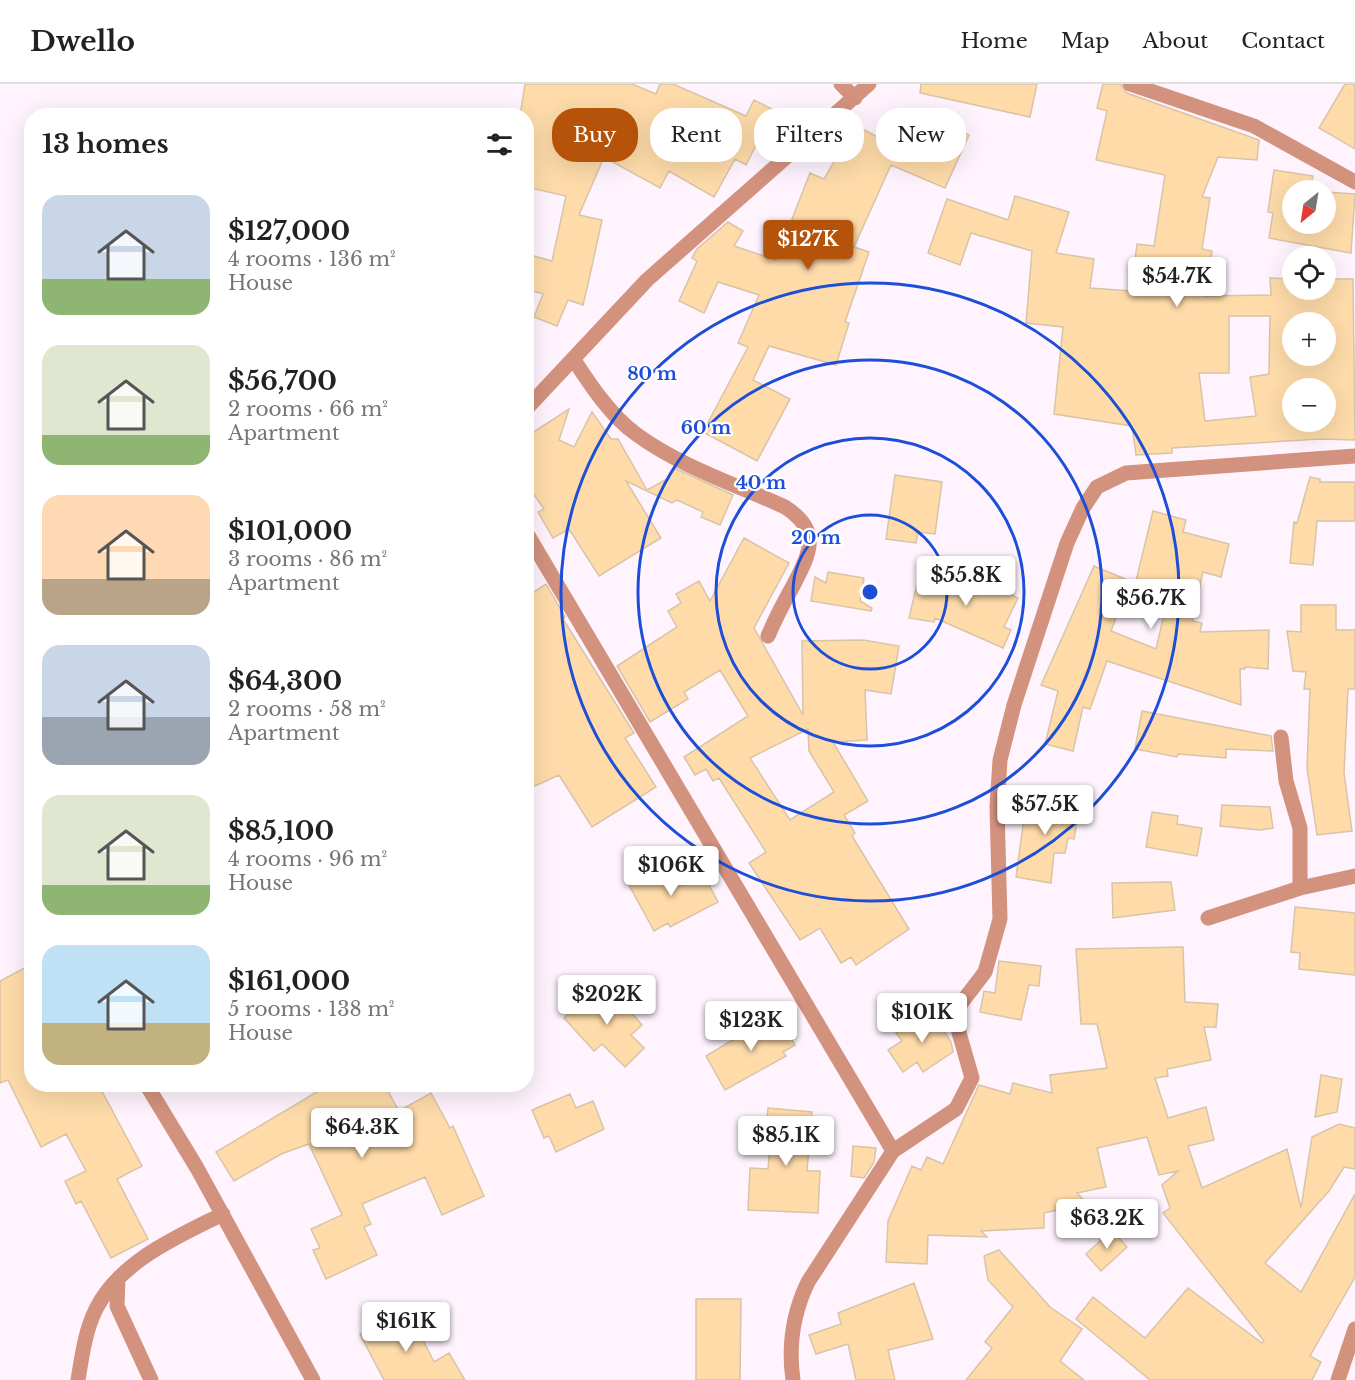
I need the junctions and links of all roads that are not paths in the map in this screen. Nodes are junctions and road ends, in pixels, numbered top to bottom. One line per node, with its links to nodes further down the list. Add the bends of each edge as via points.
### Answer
1 (841, 84): 4 (street)
2 (869, 84): 4 (street)
3 (1130, 84): 5 (street, via 1254,126)
4 (855, 98): 6 (street, via 647,280)
5 (1355, 182)
6 (574, 360): 7 (street); 10 (street, via 588,383 634,433 665,453 800,517 810,539 809,555)
7 (534, 402)
8 (1355, 456): 16 (street, via 1126,473 1096,487 1067,543 1017,694 1000,760 1000,919 985,972 960,1006 956,1022 972,1078 956,1109)
9 (534, 545): 16 (street)
10 (768, 636)
11 (1281, 737): 13 (street, via 1286,781 1300,828)
12 (1355, 876): 13 (street)
13 (1300, 888): 14 (street)
14 (1208, 918)
15 (151, 1092): 17 (street)
16 (893, 1150): 23 (street, via 798,1303 790,1354)
17 (223, 1214): 18 (street, via 143,1258); 22 (street)
18 (118, 1279): 20 (street, via 95,1309 84,1342); 21 (street, via 117,1306)
19 (1355, 1329): 24 (street)
20 (78, 1380)
21 (151, 1380)
22 (313, 1380)
23 (794, 1380)
24 (1338, 1380)

